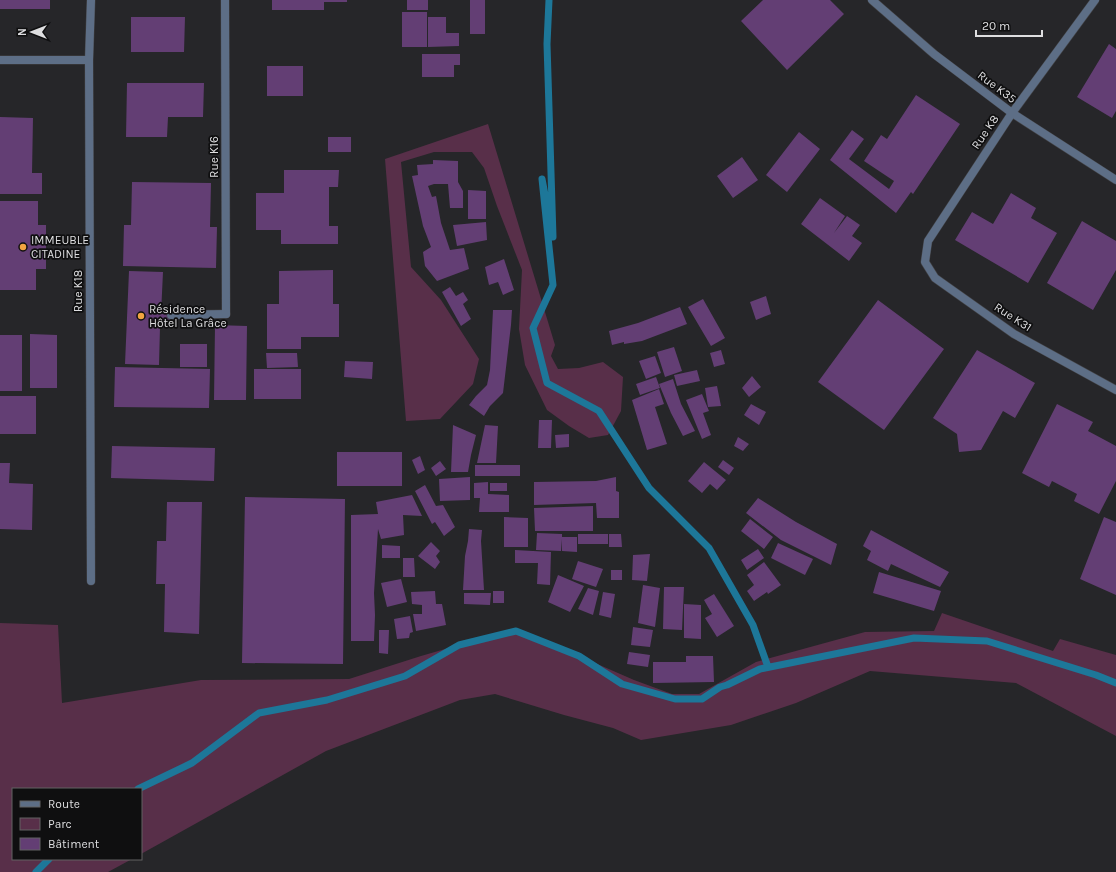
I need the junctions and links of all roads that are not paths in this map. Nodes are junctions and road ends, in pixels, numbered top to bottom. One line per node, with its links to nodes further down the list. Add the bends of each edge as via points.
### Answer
1 (91, 0): 6 (street, Rue K18)
2 (225, 0): 10 (street, Rue K16, via 226,314)
3 (872, 0): 7 (street, Rue K35, via 934,54)
4 (1095, 0): 7 (street, Rue K8)
5 (0, 60): 6 (street)
6 (89, 60): 12 (street, Rue K18)
7 (1012, 113): 8 (street, Rue K35); 9 (street, Rue K8)
8 (1116, 180)
9 (928, 241): 11 (street, Rue K31, via 925,262 935,278 1014,334)
10 (171, 315)
11 (1116, 390)
12 (91, 581)

